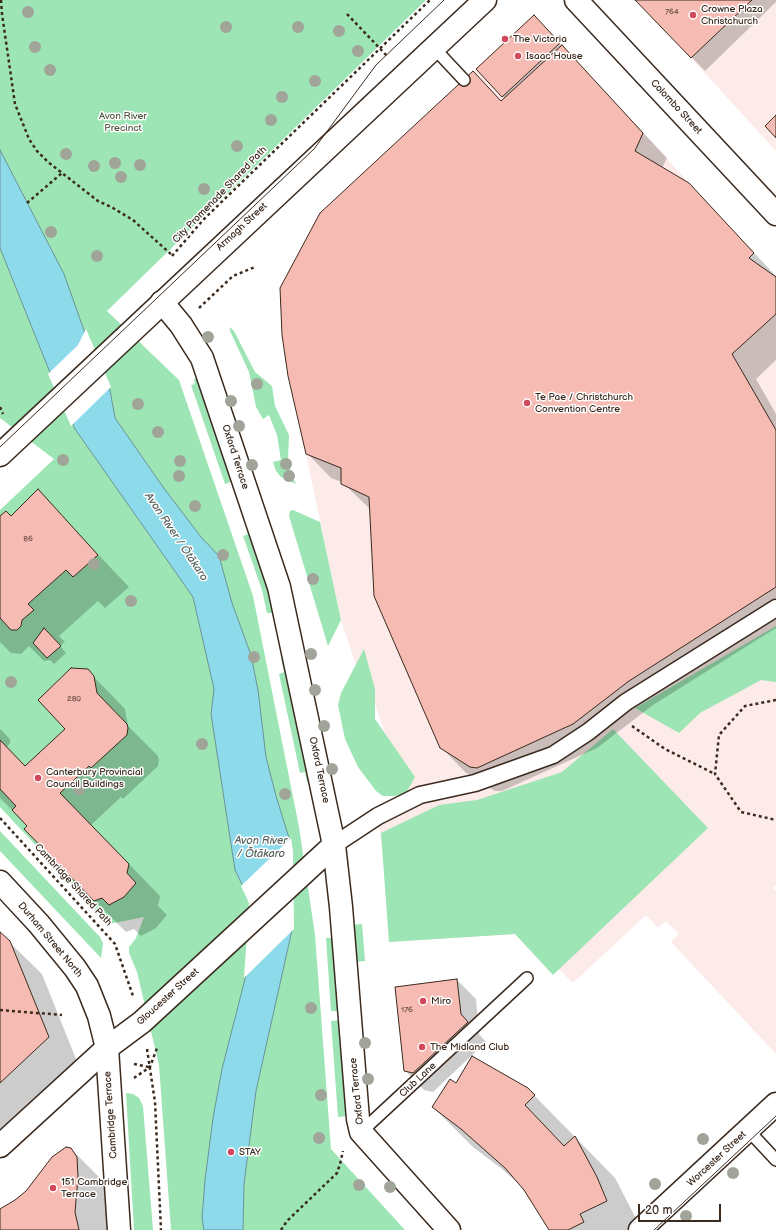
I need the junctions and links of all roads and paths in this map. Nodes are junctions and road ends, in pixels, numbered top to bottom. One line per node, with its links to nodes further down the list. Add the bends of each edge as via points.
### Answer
1 (1, 0): 10 (path, City Promenade Shared Path, via 15,104 28,139 37,151)
2 (430, 0): 6 (path, City Promenade Shared Path)
3 (485, 0): 7 (street, Armagh Street)
4 (576, 0): 12 (street, Colombo Street)
5 (347, 14): 6 (path)
6 (380, 48): 8 (path); 10 (path, City Promenade Shared Path, via 204,219 172,255 133,220 98,201)
7 (434, 48): 8 (street, Armagh Street); 9 (lane)
8 (404, 75): 14 (street, Armagh Street)
9 (464, 80)
10 (62, 173): 11 (path)
11 (27, 204)
12 (776, 214)
13 (255, 267): 15 (path, via 233,276)
14 (162, 302): 15 (street, Oxford Terrace); 18 (street, Armagh Street)
15 (181, 325): 25 (street, Oxford Terrace, via 202,358 279,587)
16 (0, 407): 17 (path)
17 (3, 414)
18 (0, 455)
19 (776, 608): 21 (street)
20 (776, 700): 22 (path, via 745,706 719,735)
21 (612, 712): 22 (path, via 665,749); 25 (street, via 588,732 553,755 474,783 420,795 378,816)
22 (715, 774): 24 (path, via 741,812)
23 (0, 818): 27 (path, Cambridge Shared Path, via 106,932 115,944)
24 (776, 820)
25 (334, 845): 32 (street, Gloucester Street, via 142,1022); 39 (street, Oxford Terrace)
26 (0, 882): 32 (street, Durham Street North, via 61,950 87,986 99,1016)
27 (125, 970)
28 (527, 978): 39 (lane, Club Lane)
29 (0, 1010): 30 (path)
30 (62, 1015)
31 (147, 1047): 35 (path)
32 (107, 1048): 40 (street, Gloucester Street); 42 (street, Cambridge Terrace)
33 (157, 1048): 35 (path)
34 (128, 1063): 35 (path)
35 (150, 1067): 36 (path); 43 (path, via 155,1102)
36 (132, 1080)
37 (776, 1104): 38 (street, Worcester Street)
38 (748, 1130): 41 (lane); 46 (street, Worcester Street)
39 (361, 1132): 44 (path, via 344,1149 337,1173 287,1221); 45 (street, Oxford Terrace)
40 (0, 1146)
41 (776, 1160)
42 (119, 1230)
43 (161, 1230)
44 (281, 1230)
45 (449, 1230)
46 (640, 1230)

